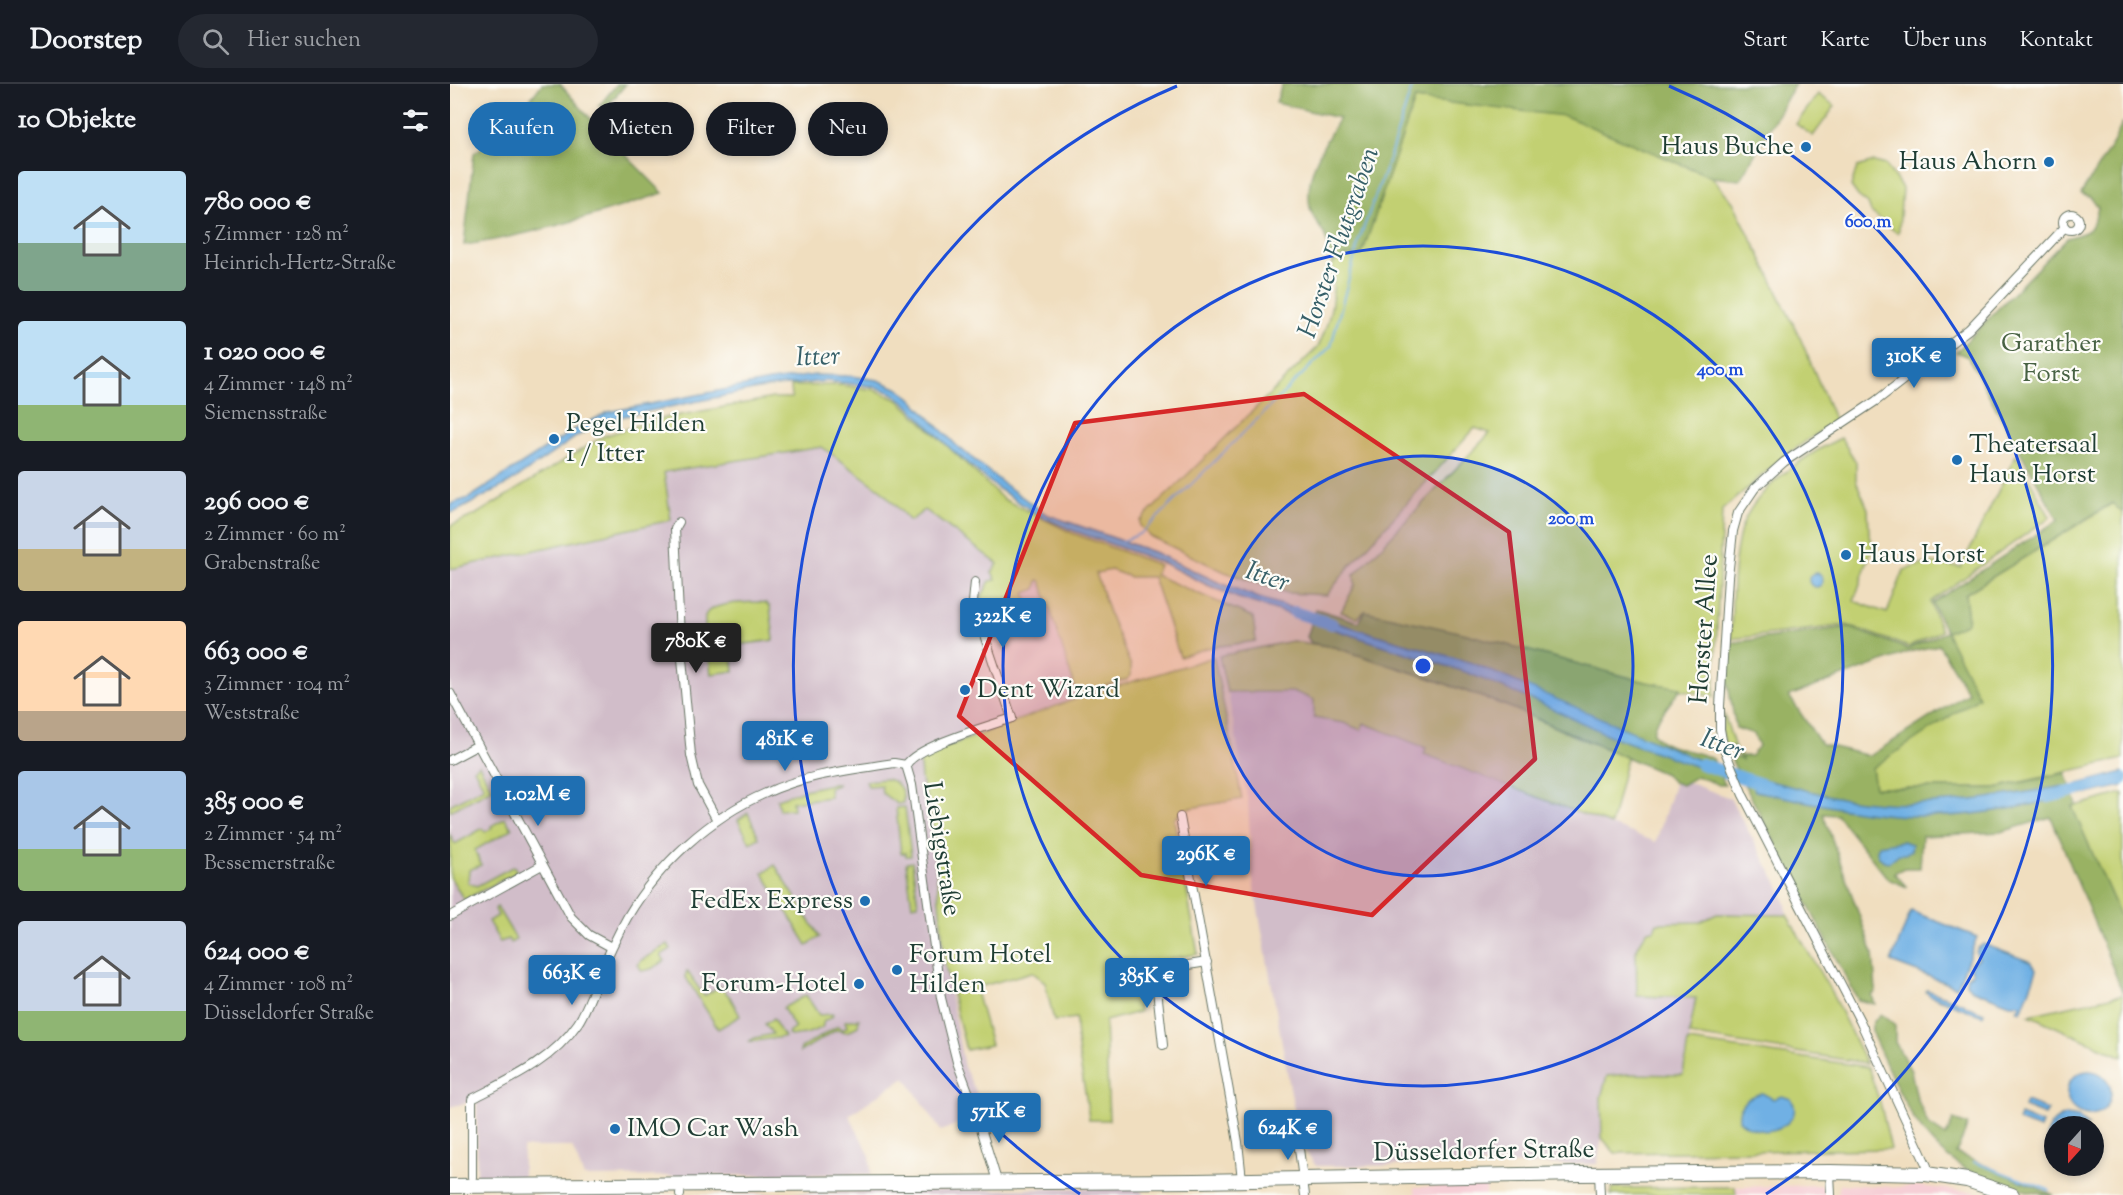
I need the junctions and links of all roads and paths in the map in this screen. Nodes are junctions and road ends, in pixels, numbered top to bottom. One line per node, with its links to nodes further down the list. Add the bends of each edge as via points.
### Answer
1 (2064, 227): 20 (street, Horster Allee, via 1969,329 1755,488 1738,513 1733,531 1720,706 1723,746 1740,789 1860,1021 1922,1154)
2 (679, 522): 9 (street, via 675,528 678,609 691,754 698,786)
3 (975, 582): 7 (street, via 973,602 1012,718 925,749)
4 (450, 693): 5 (street)
5 (478, 745): 6 (street); 10 (street)
6 (450, 760)
7 (906, 765): 9 (street, via 821,775 766,792); 24 (street, Liebigstraße, via 941,998 957,1062)
8 (1180, 817): 13 (street)
9 (717, 820): 12 (street, via 659,874)
10 (542, 865): 11 (street); 12 (street, via 571,917 589,935)
11 (450, 916)
12 (611, 947): 21 (street, via 579,1022 561,1043 534,1066 472,1099)
13 (1207, 962): 14 (street); 23 (street)
14 (1155, 970): 15 (street); 16 (street)
15 (1139, 973)
16 (1164, 1045)
17 (1299, 1141): 22 (street)
18 (1830, 1172): 19 (main road, Düsseldorfer Straße); 20 (main road, Düsseldorfer Straße); 29 (street)
19 (1599, 1174): 22 (main road, Düsseldorfer Straße); 28 (street)
20 (1926, 1174): 30 (main road, Düsseldorfer Straße, via 1967,1180)
21 (472, 1177)
22 (1304, 1178): 23 (main road, Düsseldorfer Straße); 27 (street)
23 (1242, 1180): 24 (main road, Düsseldorfer Straße)
24 (997, 1181): 26 (main road, Düsseldorfer Straße)
25 (450, 1186): 26 (main road, Düsseldorfer Straße)
26 (681, 1190)
27 (1305, 1195)
28 (1600, 1195)
29 (1831, 1195)
30 (2012, 1195)

